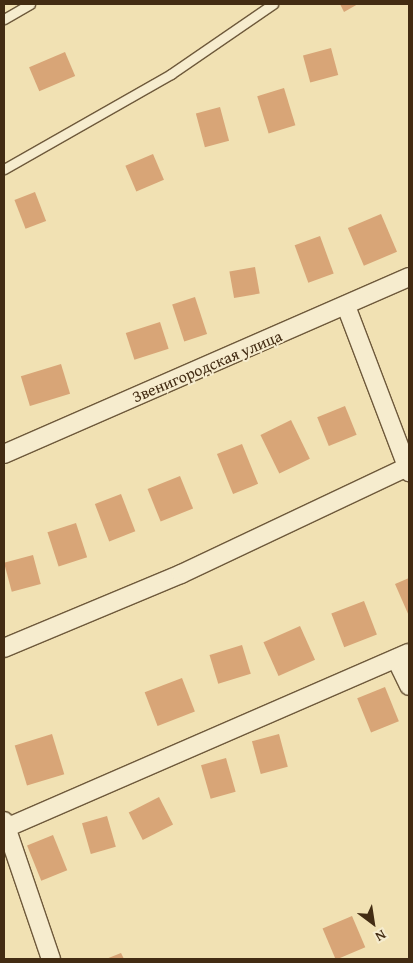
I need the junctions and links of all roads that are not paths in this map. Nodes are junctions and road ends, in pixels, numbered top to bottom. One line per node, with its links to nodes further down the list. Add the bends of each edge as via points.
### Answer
1 (30, 4): 3 (lane)
2 (273, 4): 4 (lane, via 171,74)
3 (4, 19)
4 (4, 169)
5 (409, 277): 6 (street, Звенигородская улица)
6 (346, 306): 7 (street, Звенигородская улица); 8 (street)
7 (4, 454)
8 (407, 470): 9 (street, via 181,574)
9 (4, 648)
10 (403, 656): 11 (street); 12 (street)
11 (409, 686)
12 (5, 825): 13 (street)
13 (51, 959)

